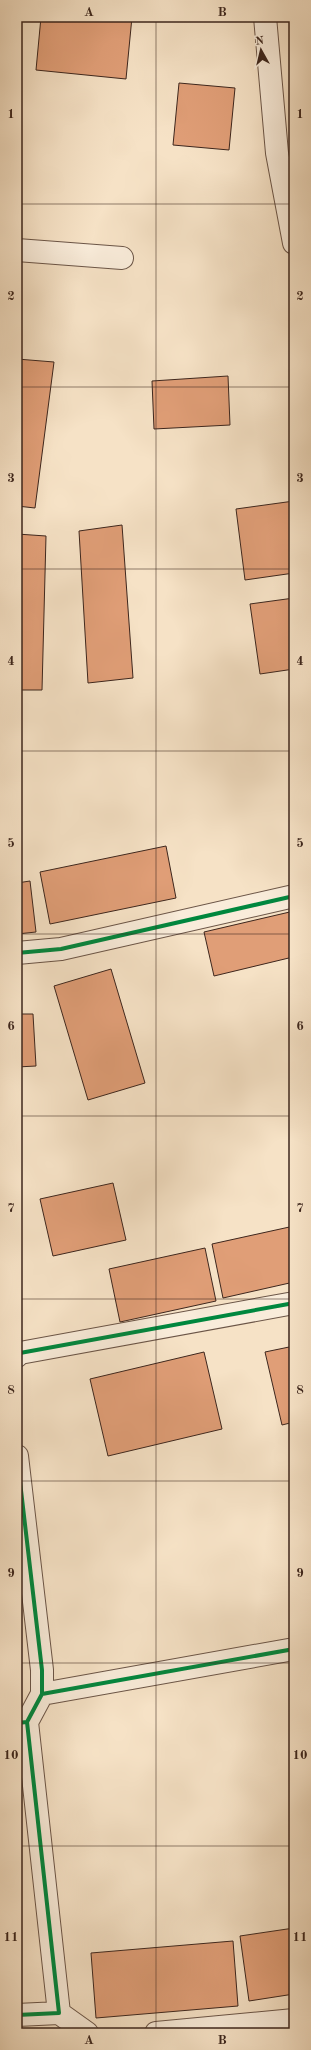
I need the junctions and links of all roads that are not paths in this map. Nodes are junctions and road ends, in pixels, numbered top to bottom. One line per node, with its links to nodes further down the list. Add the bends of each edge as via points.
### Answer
1 (265, 17): 2 (street, via 277,153)
2 (294, 242)
3 (17, 250): 4 (street)
4 (122, 258)
5 (294, 896): 6 (street, via 61,949)
6 (17, 953)
7 (294, 1303): 8 (street, via 20,1353)
8 (17, 1356)
9 (17, 1456): 11 (street, via 42,1670)
10 (294, 1649): 11 (street)
11 (42, 1694): 12 (street)
12 (22, 1722): 13 (street)
13 (59, 2013): 14 (street); 16 (street)
14 (17, 2015)
15 (294, 2020): 17 (street)
16 (87, 2033)
17 (156, 2033)

